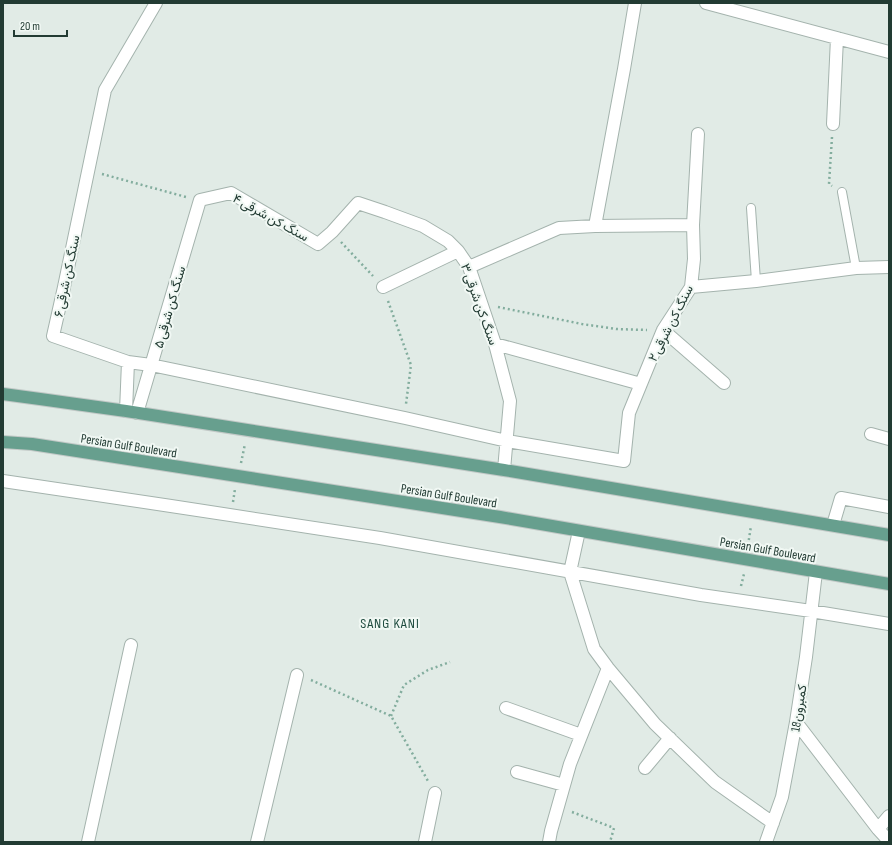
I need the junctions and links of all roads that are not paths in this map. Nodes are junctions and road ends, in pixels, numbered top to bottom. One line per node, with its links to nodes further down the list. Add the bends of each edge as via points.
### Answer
1 (156, 3): 23 (street, سنگ کن شرقی ۶, via 105,90 53,336)
2 (635, 3): 13 (street)
3 (706, 3): 4 (street)
4 (837, 38): 5 (street); 6 (street)
5 (889, 52)
6 (833, 124)
7 (698, 134): 12 (street, سنگ کن شرقی ۲)
8 (842, 192): 17 (lane)
9 (200, 200): 10 (street, سنگ کن شرقی ۴, via 231,193 318,244); 24 (street, سنگ کن شرقی ۵)
10 (358, 203): 14 (street, سنگ کن شرقی ۳, via 423,226 448,241)
11 (751, 208): 18 (lane)
12 (693, 225): 13 (street); 20 (street, سنگ کن شرقی ۲, via 694,258)
13 (595, 226): 15 (street, via 559,228)
14 (458, 251): 15 (street, سنگ کن شرقی ۳); 19 (street)
15 (469, 266): 22 (street, سنگ کن شرقی ۳)
16 (889, 267): 17 (street)
17 (856, 268): 18 (street)
18 (756, 281): 20 (street)
19 (383, 287)
20 (691, 287): 21 (street, سنگ کن شرقی ۲)
21 (663, 330): 25 (street); 26 (street, سنگ کن شرقی ۲)
22 (495, 344): 26 (street); 31 (street, سنگ کن شرقی ۳, via 510,401)
23 (128, 362): 24 (street); 28 (street)
24 (151, 365): 28 (street, سنگ کن شرقی ۵); 31 (street)
25 (724, 383)
26 (641, 384): 31 (street, سنگ کن شرقی ۲, via 629,413 624,461)
27 (3, 394): 28 (main road)
28 (132, 412): 33 (main road)
29 (871, 434): 30 (street)
30 (889, 439)
31 (507, 441): 33 (street, سنگ کن شرقی ۳)
32 (3, 442): 37 (main road, Persian Gulf Boulevard)
33 (504, 470): 36 (main road)
34 (4, 484): 39 (street, via 171,506 372,537)
35 (889, 507): 36 (street, via 841,498)
36 (833, 525): 38 (main road)
37 (579, 531): 39 (street); 40 (main road, Persian Gulf Boulevard)
38 (889, 535)
39 (570, 572): 42 (street); 45 (street, via 594,649)
40 (816, 572): 41 (main road, Persian Gulf Boulevard); 42 (street, کمبرون18)
41 (889, 584)
42 (811, 611): 43 (street); 48 (street, کمبرون18)
43 (889, 624)
44 (131, 645): 59 (street)
45 (608, 668): 49 (street); 50 (street)
46 (297, 674): 60 (street)
47 (506, 708): 49 (street)
48 (796, 722): 56 (street, کمبرون18, via 782,797); 57 (street)
49 (581, 735): 53 (street)
50 (670, 738): 51 (street); 56 (street, via 715,782)
51 (645, 768)
52 (517, 772): 53 (street)
53 (564, 785): 62 (street)
54 (435, 793): 61 (street)
55 (889, 816): 57 (street)
56 (773, 823): 63 (street, کمبرون18)
57 (878, 829): 58 (street)
58 (889, 841)
59 (88, 842)
60 (257, 842)
61 (425, 842)
62 (549, 842)
63 (766, 842)

